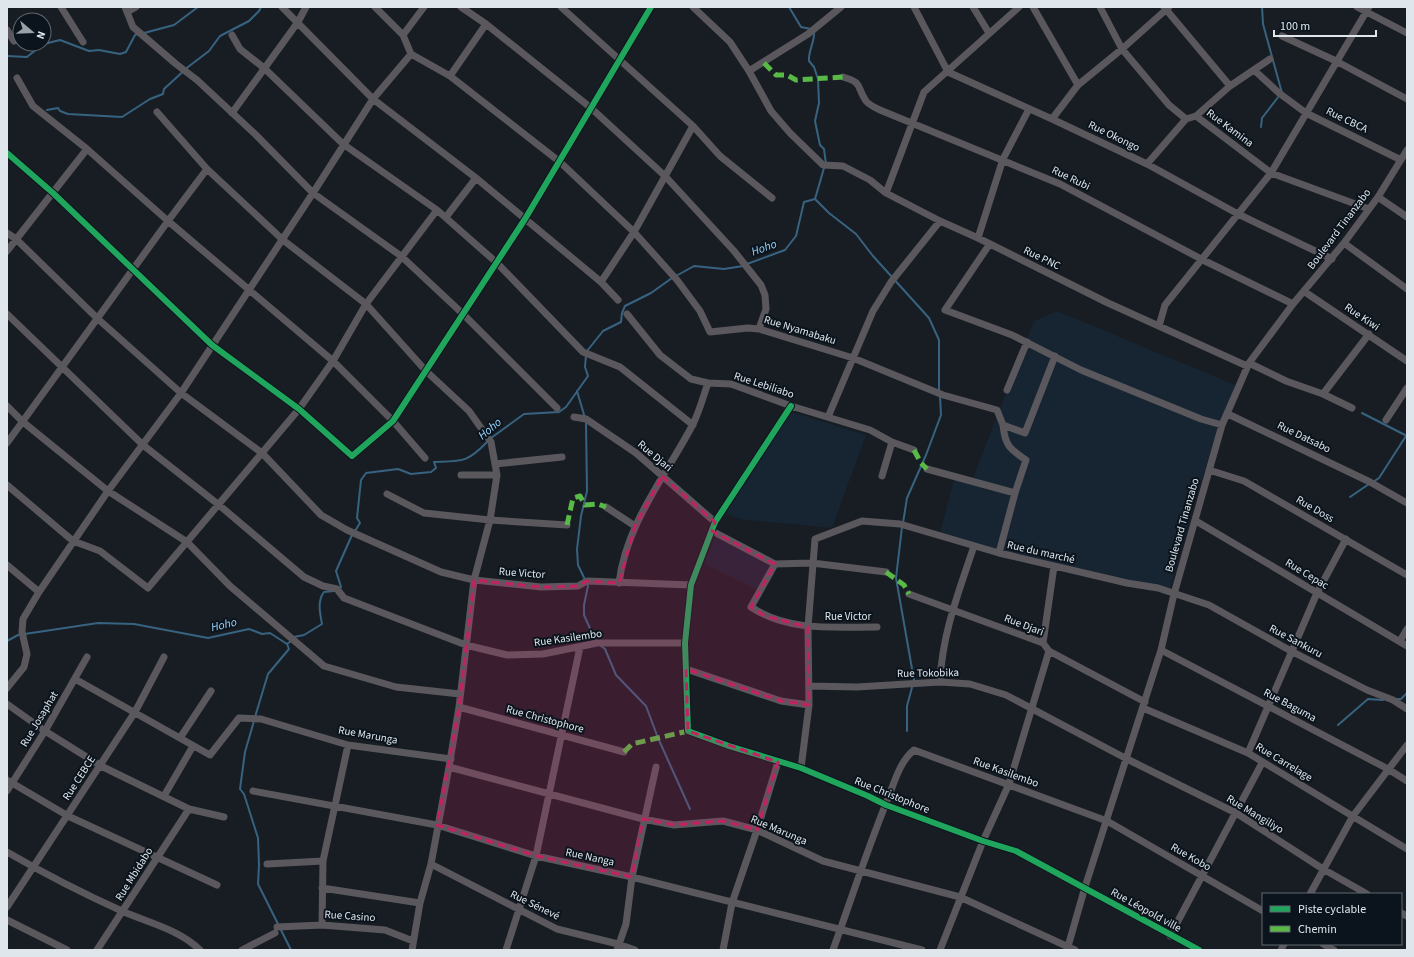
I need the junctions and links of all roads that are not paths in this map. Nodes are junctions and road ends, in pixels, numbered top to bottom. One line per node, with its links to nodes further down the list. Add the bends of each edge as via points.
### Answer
1 (61, 7): 28 (street)
2 (136, 7): 20 (street)
3 (282, 7): 21 (street)
4 (306, 7): 21 (street)
5 (375, 7): 26 (street)
6 (424, 7): 26 (street)
7 (462, 7): 22 (street)
8 (562, 7): 32 (street)
9 (651, 7): 32 (street)
10 (693, 7): 36 (street, via 730,42)
11 (841, 7): 36 (street, via 808,34)
12 (914, 7): 37 (street)
13 (974, 7): 23 (street)
14 (1019, 7): 23 (street)
15 (1033, 7): 41 (street)
16 (1100, 7): 29 (street)
17 (1357, 7): 19 (street)
18 (1166, 8): 29 (street); 42 (street)
19 (1367, 9): 24 (street); 33 (street)
20 (126, 10): 48 (street, via 133,27)
21 (298, 22): 34 (street); 43 (street)
22 (486, 24): 38 (street); 45 (street)
23 (990, 33): 37 (street)
24 (1407, 33)
25 (232, 35): 34 (street, via 240,49)
26 (403, 35): 30 (street)
27 (1282, 36): 33 (street)
28 (83, 42)
29 (1122, 49): 41 (street); 52 (street, via 1169,105)
30 (411, 54): 38 (street); 43 (street)
31 (1270, 59): 35 (street)
32 (620, 60): 45 (street); 54 (street)
33 (1336, 61): 44 (street); 49 (street)
34 (264, 68): 48 (street); 55 (street)
35 (1254, 70): 42 (street); 49 (street, Rue CBCA)
36 (750, 71): 69 (street, Rue PNC, via 771,111 790,133 827,165 843,166 870,180)
37 (948, 72): 46 (street, Rue Okongo); 53 (street, via 924,92)
38 (450, 76): 61 (street)
39 (842, 77): 53 (street, Rue Rubi, via 853,80 860,86 867,102 880,110)
40 (17, 78): 56 (street, via 33,106)
41 (1078, 85): 51 (street)
42 (1230, 86): 50 (street)
43 (373, 99): 55 (street); 66 (street)
44 (1407, 99)
45 (590, 108): 61 (street); 65 (street)
46 (1029, 109): 51 (street, Rue Okongo); 59 (street)
47 (157, 112): 63 (street)
48 (232, 113): 68 (street)
49 (1306, 113): 60 (street, Rue CBCA); 64 (street)
50 (1196, 116): 52 (street, Rue Kamina); 64 (street, Rue Kamina)
51 (1052, 118): 62 (street, Rue Okongo)
52 (1186, 120): 62 (street)
53 (913, 122): 59 (street, Rue Rubi); 69 (street)
54 (693, 126): 65 (street); 71 (street, via 720,156)
55 (343, 144): 68 (street); 72 (street)
56 (87, 149): 67 (street); 78 (street)
57 (1407, 150): 60 (street, Boulevard Tinanzabo)
58 (7, 153): 67 (street)
59 (1003, 159): 82 (street); 90 (street, Rue Rubi, via 1060,184)
60 (1401, 160): 70 (street, Boulevard Tinanzabo)
61 (560, 162): 77 (street); 80 (street)
62 (1147, 164): 74 (street, Rue Okongo)
63 (207, 169): 78 (street); 84 (street)
64 (1271, 173): 73 (street, Rue Kamina); 74 (street)
65 (665, 176): 80 (street); 105 (street, via 761,284 766,309)
66 (476, 178): 76 (street); 77 (street)
67 (53, 193): 83 (street); 92 (street)
68 (313, 193): 84 (street); 88 (street)
69 (886, 193): 79 (street, Rue PNC)
70 (1378, 197): 73 (street, Boulevard Tinanzabo); 75 (street)
71 (772, 198)
72 (437, 210): 76 (street); 88 (street)
73 (1369, 210): 85 (street, Boulevard Tinanzabo)
74 (1238, 214): 89 (street, Rue Okongo); 90 (street)
75 (1407, 216)
76 (446, 217): 91 (street)
77 (525, 219): 91 (street); 93 (street)
78 (168, 221): 92 (street); 95 (street)
79 (940, 221): 82 (street, Rue PNC); 110 (street, via 891,282 873,311)
80 (634, 232): 93 (street); 105 (street, Rue Nyamabaku, via 675,278 700,311 710,332)
81 (7, 233): 83 (street, Rue Victor)
82 (978, 238): 86 (street, Rue PNC)
83 (16, 239): 87 (street); 103 (street, Rue Victor)
84 (282, 240): 95 (street); 98 (street)
85 (1344, 243): 89 (street, Boulevard Tinanzabo); 94 (street)
86 (989, 245): 104 (street, Rue PNC); 107 (street, via 945,310)
87 (7, 251)
88 (402, 256): 98 (street); 101 (street)
89 (1332, 259): 96 (street, Boulevard Tinanzabo)
90 (1203, 260): 99 (street, Rue Rubi); 104 (street, via 1166,305)
91 (497, 263): 101 (street); 132 (street, via 587,353 620,367)
92 (133, 271): 103 (street); 108 (street)
93 (601, 282): 97 (street)
94 (1407, 289)
95 (250, 290): 108 (street); 111 (street)
96 (1304, 292): 99 (street, Boulevard Tinanzabo); 106 (street, Rue Kiwi)
97 (618, 300)
98 (366, 304): 111 (street); 115 (street)
99 (1293, 304): 113 (street, Boulevard Tinanzabo)
100 (7, 314): 114 (street)
101 (463, 314): 115 (street); 123 (street)
102 (627, 314): 116 (street, Rue Lebiliabo, via 660,355 691,379)
103 (98, 320): 114 (street); 119 (street, Rue Victor)
104 (1159, 326): 113 (street, Rue PNC)
105 (760, 329): 110 (street, Rue Nyamabaku)
106 (1369, 334): 112 (street, Rue Kiwi); 120 (street)
107 (1027, 342): 109 (street); 118 (street)
108 (212, 345): 119 (street); 125 (street)
109 (1055, 356): 133 (street, via 1025,433); 134 (street, via 1081,370 1201,419)
110 (854, 358): 128 (street); 133 (street, Rue Nyamabaku, via 941,394 997,410)
111 (333, 361): 125 (street); 129 (street)
112 (1407, 361)
113 (1248, 364): 120 (street, Rue PNC, via 1286,382); 126 (street, Boulevard Tinanzabo)
114 (61, 367): 131 (street); 137 (street)
115 (426, 371): 129 (street); 142 (street, via 469,411 489,439)
116 (708, 383): 122 (street, Rue Lebiliabo, via 731,384); 132 (street)
117 (1407, 388): 130 (street)
118 (1007, 390)
119 (181, 393): 137 (street); 139 (street, Rue Victor)
120 (1323, 394): 124 (street, Rue PNC)
121 (7, 406): 131 (street)
122 (791, 406): 128 (street, Rue Lebiliabo); 158 (street)
123 (557, 408)
124 (1352, 408)
125 (299, 409): 129 (street, via 352,456); 139 (street)
126 (1228, 414): 134 (street, Boulevard Tinanzabo); 153 (street, Rue Datsabo, via 1370,482)
127 (574, 417): 147 (street, Rue Djari, via 586,418 636,453)
128 (828, 417): 135 (street, Rue Lebiliabo, via 870,430)
129 (393, 420): 141 (street)
130 (1386, 420)
131 (23, 422): 136 (street); 150 (street)
132 (693, 425): 147 (street)
133 (1003, 425): 151 (street, via 1004,439 1011,450 1026,460)
134 (1222, 425): 144 (street, Boulevard Tinanzabo)
135 (892, 442): 138 (street, Rue Lebiliabo); 148 (street)
136 (7, 443)
137 (143, 445): 150 (street); 154 (street)
138 (914, 450)
139 (262, 453): 154 (street); 173 (street, Rue Victor, via 321,515 347,530 441,572)
140 (562, 457): 142 (street)
141 (425, 458)
142 (495, 464): 146 (street)
143 (927, 469): 151 (street)
144 (1209, 470): 157 (street, Boulevard Tinanzabo); 162 (street, Rue Doss, via 1244,481)
145 (461, 475): 146 (street)
146 (497, 475): 156 (street)
147 (662, 476): 158 (street, Rue Djari); 160 (street)
148 (882, 476)
149 (7, 484): 163 (street)
150 (108, 490): 163 (street); 164 (street)
151 (1015, 493): 166 (street)
152 (387, 494): 156 (street, via 424,513)
153 (1407, 503)
154 (219, 506): 164 (street); 187 (street, Rue Kasilembo, via 304,577 337,589 344,598)
155 (606, 507): 160 (street)
156 (490, 520): 159 (street); 173 (street)
157 (1196, 521): 177 (street, Rue Cepac); 179 (street, Boulevard Tinanzabo)
158 (715, 522): 161 (street)
159 (567, 524)
160 (635, 526): 174 (street, via 621,568)
161 (712, 531): 168 (street); 175 (street)
162 (1346, 539): 172 (street, Rue Doss); 177 (street)
163 (73, 542): 164 (street, via 100,551 148,588); 176 (street)
164 (187, 542): 201 (street, via 230,586 324,666 396,687)
165 (974, 546): 166 (street, Rue du marché); 167 (street, Rue du marché, via 902,524 862,521 815,539); 180 (street)
166 (999, 553): 170 (street, Rue du marché)
167 (812, 563): 168 (street); 171 (street); 181 (street)
168 (776, 564): 181 (street, Rue Victor, via 751,607 765,616)
169 (7, 565): 176 (street)
170 (1054, 566): 179 (street, Rue du marché); 186 (street)
171 (886, 572)
172 (1407, 575)
173 (474, 580): 174 (street, Rue Victor, via 541,586 578,586 587,582); 187 (street)
174 (620, 583): 175 (street, Rue Victor)
175 (691, 585): 185 (street)
176 (39, 592): 199 (street, via 23,619 26,654 24,667)
177 (1317, 593): 184 (street, Rue Cepac); 192 (street)
178 (909, 594): 180 (street, Rue Djari)
179 (1174, 594): 190 (street, Boulevard Tinanzabo); 192 (street, Rue Sankuru, via 1209,605)
180 (952, 611): 186 (street, Rue Djari); 197 (street, via 941,658)
181 (808, 627): 182 (street, Rue Victor); 198 (street)
182 (878, 627)
183 (1407, 629): 184 (street)
184 (1400, 642): 188 (street, Rue Cepac)
185 (685, 643): 189 (street, Rue Kasilembo, via 597,643); 195 (street)
186 (1043, 643): 191 (street, Rue Djari)
187 (466, 645): 189 (street, Rue Kasilembo, via 507,655 543,654); 201 (street)
188 (1407, 646)
189 (580, 647): 211 (street)
190 (1161, 650): 204 (street, Boulevard Tinanzabo); 205 (street, Rue Baguma)
191 (1049, 651): 204 (street, Rue Djari); 207 (street)
192 (1291, 651): 205 (street); 208 (street, Rue Sankuru)
193 (87, 657): 196 (street, Rue Josaphat)
194 (164, 657): 209 (street, Rue CEBCE)
195 (686, 669): 203 (street, via 780,700); 220 (street, Rue Christophore, via 688,731)
196 (75, 679): 209 (street); 210 (street, Rue Josaphat)
197 (940, 682): 198 (street, Rue Tokobika, via 857,687); 207 (street, Rue Tokobika, via 970,684 1006,695)
198 (809, 686): 203 (street)
199 (7, 688)
200 (211, 691): 212 (street)
201 (460, 694): 206 (street)
202 (7, 704): 210 (street)
203 (809, 705): 225 (street)
204 (1144, 705): 217 (street, Rue Carrelage); 219 (street, Boulevard Tinanzabo)
205 (1269, 706): 217 (street); 226 (street, Rue Baguma)
206 (459, 707): 211 (street, Rue Christophore); 218 (street)
207 (1032, 709): 219 (street, Rue Tokobika); 229 (street)
208 (1407, 709)
209 (135, 712): 212 (street); 222 (street, Rue CEBCE)
210 (45, 731): 222 (street); 228 (street, Rue Josaphat)
211 (563, 735): 216 (street, Rue Christophore); 232 (street)
212 (180, 738): 214 (street)
213 (348, 745): 214 (street, Rue Marunga, via 261,719 239,718 210,755); 218 (street, Rue Marunga); 234 (street)
214 (193, 746): 233 (street)
215 (1407, 746): 226 (street)
216 (624, 752)
217 (1248, 753): 221 (street, Rue Carrelage)
218 (451, 759): 223 (street)
219 (1127, 759): 237 (street, Rue Mangiliyo); 242 (street, Boulevard Tinanzabo)
220 (778, 762): 225 (street, Rue Christophore); 244 (street)
221 (1262, 763): 237 (street); 239 (street, Rue Carrelage)
222 (101, 766): 233 (street); 238 (street, Rue CEBCE)
223 (449, 767): 232 (street, Rue Marunga); 243 (street)
224 (656, 768): 241 (street)
225 (801, 768): 235 (street, Rue Christophore)
226 (1388, 770): 227 (street, Rue Baguma); 239 (street)
227 (1407, 781)
228 (10, 782): 230 (street, Rue Josaphat); 238 (street)
229 (1009, 784): 235 (street, Rue Kasilembo, via 914,750 902,764); 242 (street, Rue Kasilembo); 245 (street)
230 (7, 791)
231 (253, 791): 234 (street, Rue Nanga)
232 (550, 794): 241 (street, Rue Marunga); 248 (street)
233 (164, 796): 236 (street)
234 (334, 805): 243 (street, Rue Nanga); 250 (street)
235 (886, 805): 245 (street, Rue Christophore); 255 (street)
236 (189, 809): 240 (street); 249 (street, Rue Mbidabo)
237 (1236, 813): 254 (street, Rue Mangiliyo); 256 (street)
238 (68, 816): 249 (street); 253 (street, Rue CEBCE)
239 (1353, 816): 246 (street, Rue Carrelage); 254 (street)
240 (224, 817)
241 (643, 819): 244 (street, Rue Marunga, via 674,825 723,821); 257 (street)
242 (1107, 821): 256 (street, Rue Kobo); 259 (street, Boulevard Tinanzabo)
243 (437, 826): 248 (street, Rue Nanga); 252 (street)
244 (757, 830): 255 (street, Rue Marunga, via 823,861); 265 (street)
245 (983, 841): 259 (street, Rue Christophore, via 1016,851); 263 (street)
246 (1407, 849)
247 (7, 852): 253 (street)
248 (536, 856): 257 (street, Rue Nanga); 268 (street)
249 (156, 858): 258 (street); 269 (street, Rue Mbidabo)
250 (323, 861): 251 (street); 260 (street)
251 (267, 864)
252 (431, 864): 264 (street); 268 (street, Rue Sénevé)
253 (34, 867): 266 (street, Rue CEBCE); 269 (street)
254 (1323, 869): 261 (street); 262 (street, Rue Mangiliyo)
255 (860, 871): 263 (street, Rue Marunga); 272 (street)
256 (1202, 876): 267 (street, Rue Kobo); 273 (street)
257 (632, 877): 265 (street, Rue Nanga); 276 (street, via 626,924)
258 (218, 885)
259 (1085, 887): 273 (street, Rue Léopold ville); 277 (street, Boulevard Tinanzabo)
260 (322, 888): 264 (street); 271 (street)
261 (1311, 893)
262 (1365, 893)
263 (960, 897): 277 (street, Rue Marunga); 288 (street)
264 (420, 903): 274 (street)
265 (732, 903): 272 (street, Rue Nanga); 285 (street)
266 (7, 907)
267 (1262, 910)
268 (520, 911): 276 (street, Rue Sénevé, via 557,929); 283 (street)
269 (124, 912): 279 (street, Rue Mbidabo); 280 (street, via 184,937)
270 (7, 920): 278 (street)
271 (322, 925): 274 (street, Rue Casino, via 385,930); 281 (street, Rue Casino, via 278,928)
272 (840, 930): 286 (street); 287 (street, Rue Nanga)
273 (1170, 936): 290 (street, Rue Léopold ville)
274 (413, 941): 282 (street)
275 (1325, 945): 291 (street)
276 (618, 947): 284 (street, Rue Sénevé)
277 (1068, 948): 289 (street, Rue Marunga)
278 (67, 950)
279 (98, 950)
280 (200, 950)
281 (242, 950)
282 (412, 950)
283 (506, 950)
284 (635, 950)
285 (723, 950)
286 (833, 950)
287 (922, 950)
288 (940, 950)
289 (1076, 950)
290 (1199, 950)
291 (1334, 950)

